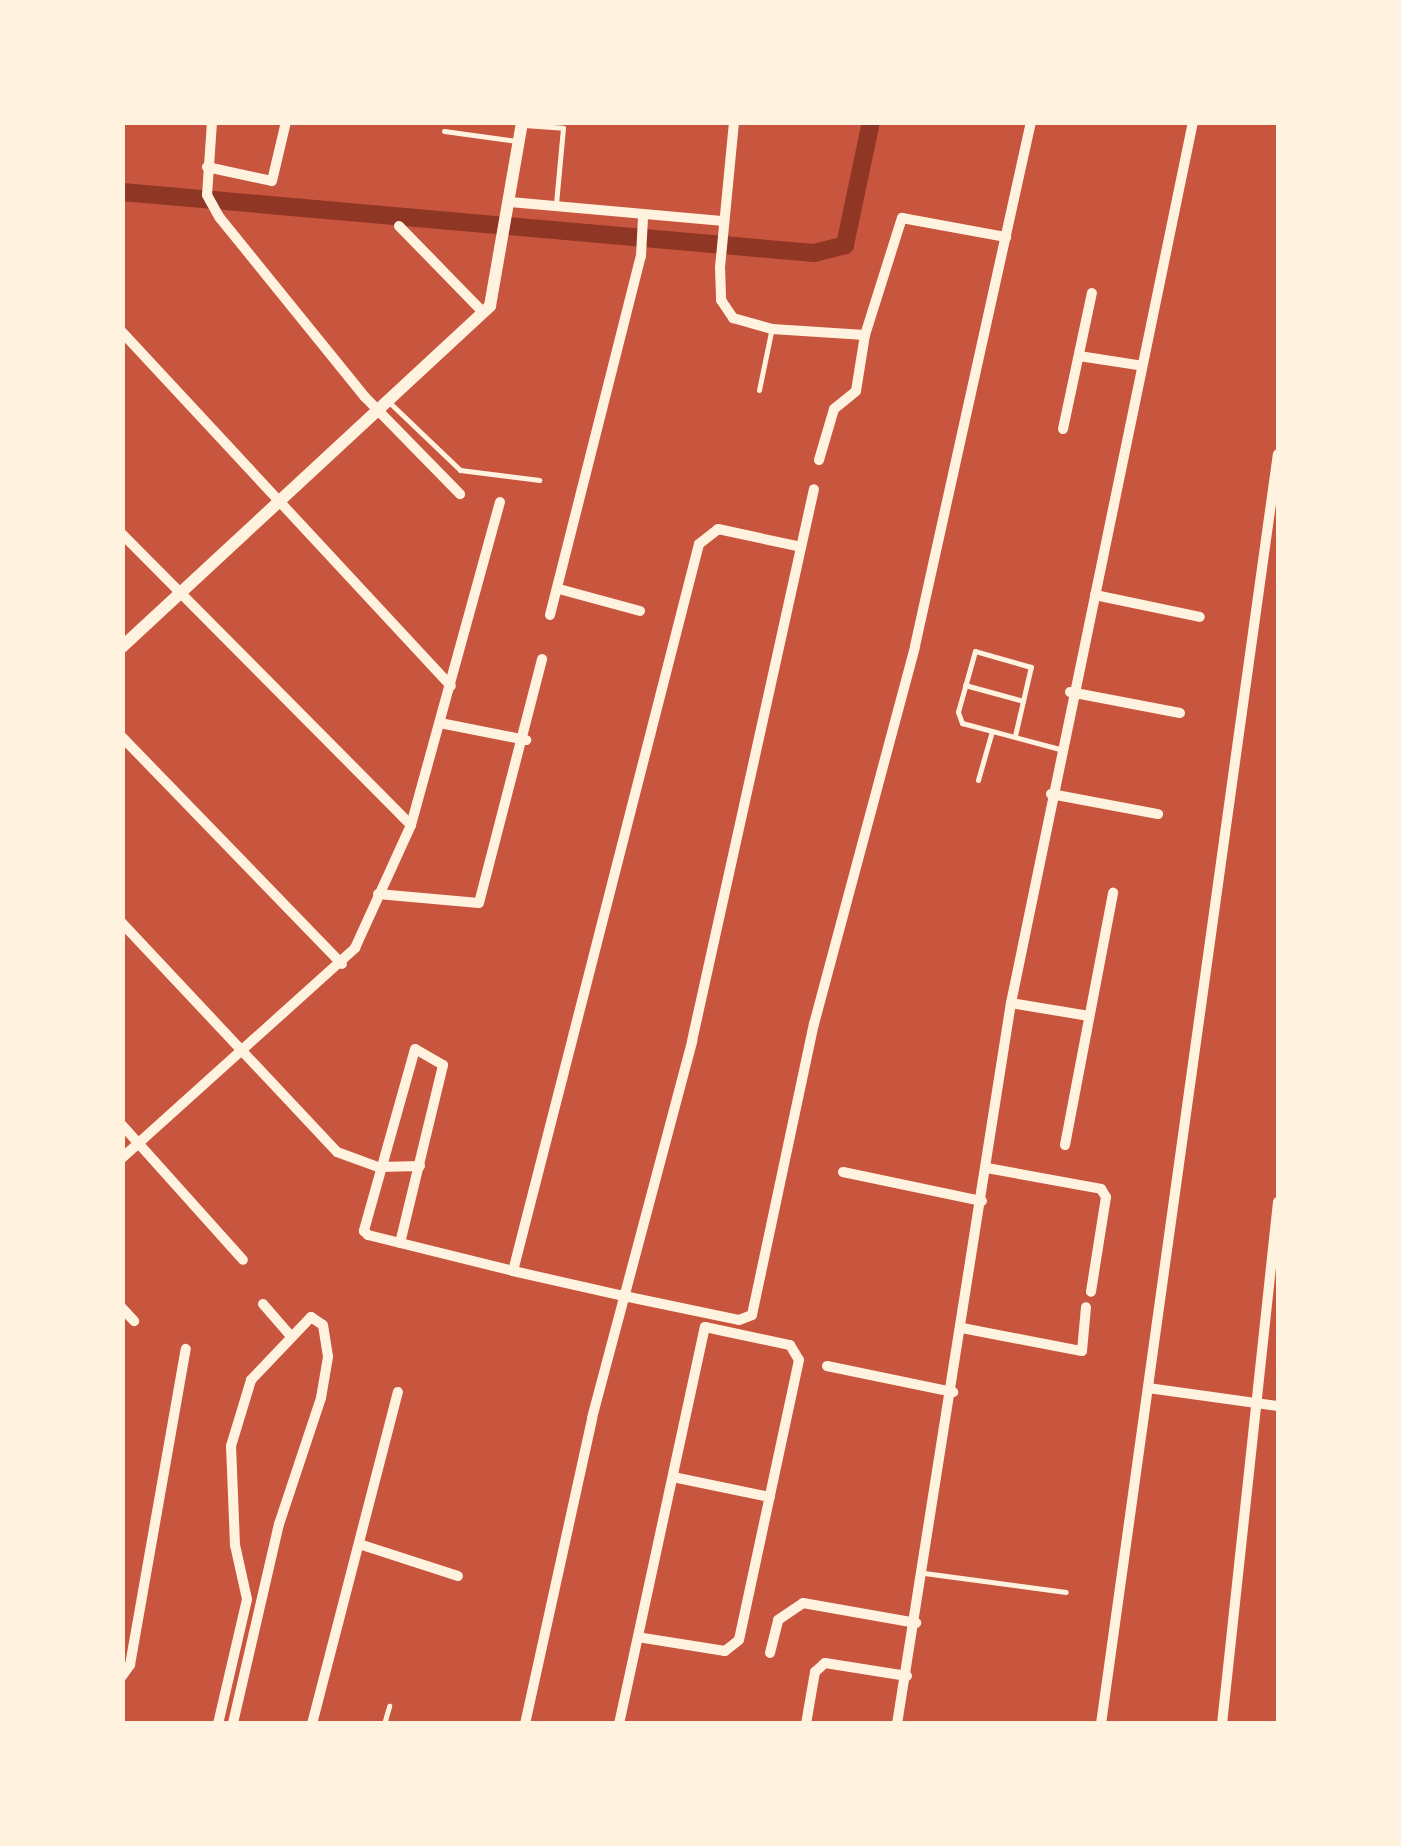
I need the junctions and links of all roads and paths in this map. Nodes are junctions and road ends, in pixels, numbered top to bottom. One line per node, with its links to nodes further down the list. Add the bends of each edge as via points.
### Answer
1 (212, 122): 9 (street)
2 (286, 122): 9 (street, via 272,181)
3 (734, 122): 13 (street)
4 (1031, 122): 15 (street)
5 (1193, 122): 22 (street)
6 (522, 123): 8 (street); 11 (lane, via 563,128)
7 (444, 131): 8 (lane)
8 (520, 141): 10 (street)
9 (206, 167): 24 (street, via 207,195 220,218)
10 (510, 202): 11 (street); 17 (street)
11 (556, 208): 12 (street)
12 (642, 221): 13 (street); 37 (street, via 641,256)
13 (724, 221): 18 (street, via 726,312)
14 (399, 226): 17 (street)
15 (1006, 237): 20 (street, via 902,218); 85 (street, via 915,646 814,1024 752,1315 738,1320)
16 (1092, 293): 21 (street)
17 (483, 312): 24 (street)
18 (772, 329): 20 (street); 23 (lane)
19 (122, 332): 31 (street)
20 (865, 335): 27 (street, via 856,391 834,409)
21 (1080, 356): 22 (street); 25 (street)
22 (1138, 366): 38 (street)
23 (759, 390)
24 (383, 405): 28 (lane, via 460,470); 30 (street); 31 (street)
25 (1063, 429)
26 (1278, 454): 35 (street)
27 (819, 460)
28 (538, 480)
29 (814, 489): 34 (street)
30 (460, 494)
31 (281, 500): 39 (street); 46 (street)
32 (500, 502): 46 (street)
33 (122, 534): 39 (street)
34 (801, 546): 79 (street, via 718,529 699,544); 81 (street, via 692,1041)
35 (1264, 550): 36 (street); 92 (street)
36 (1278, 553)
37 (559, 589): 40 (street); 41 (street)
38 (1095, 595): 42 (street); 47 (street)
39 (178, 596): 43 (street); 59 (street)
40 (640, 611)
41 (550, 615)
42 (1200, 617)
43 (122, 647)
44 (542, 658): 54 (street)
45 (965, 685): 48 (lane); 48 (lane, via 980,650 1031,667); 51 (lane, via 958,719)
46 (451, 686): 50 (street)
47 (1070, 692): 49 (street); 55 (street)
48 (1023, 701): 53 (lane)
49 (1180, 713)
50 (440, 722): 54 (street); 59 (street)
51 (992, 731): 53 (lane); 56 (lane)
52 (122, 737): 63 (street)
53 (1014, 737): 55 (lane)
54 (526, 740): 61 (street, via 479,903)
55 (1060, 748): 57 (street)
56 (978, 780)
57 (1051, 794): 58 (street); 64 (street)
58 (1158, 814)
59 (410, 825): 61 (street)
60 (1113, 893): 65 (street)
61 (378, 894): 63 (street)
62 (122, 922): 66 (street)
63 (342, 964): 66 (street)
64 (1011, 1003): 65 (street); 73 (street)
65 (1089, 1016): 69 (street)
66 (240, 1050): 68 (street); 72 (street, via 337,1152)
67 (122, 1125): 68 (street)
68 (140, 1143): 70 (street); 78 (street)
69 (1065, 1145)
70 (122, 1158)
71 (420, 1166): 72 (street); 72 (street, via 444,1062 415,1050); 77 (street)
72 (378, 1167): 77 (street, via 364,1232)
73 (986, 1168): 75 (street); 80 (street, via 1101,1189 1106,1197)
74 (844, 1172): 75 (street)
75 (982, 1201): 88 (street)
76 (1278, 1202): 95 (street)
77 (400, 1242): 79 (street)
78 (243, 1260)
79 (513, 1271): 81 (street)
80 (1091, 1292)
81 (624, 1296): 85 (street); 113 (street)
82 (263, 1304): 89 (street)
83 (1086, 1307): 88 (street, via 1082,1351)
84 (122, 1308): 86 (street)
85 (708, 1313): 87 (street)
86 (134, 1322)
87 (705, 1327): 97 (street); 98 (street, via 789,1345 799,1354)
88 (962, 1328): 94 (street)
89 (289, 1334): 109 (street, via 251,1380 230,1446 235,1545 247,1599); 110 (street, via 311,1318 322,1325 328,1358 306,1456 278,1524)
90 (186, 1349): 106 (street, via 130,1665)
91 (827, 1366): 94 (street)
92 (1148, 1388): 95 (street); 117 (street)
93 (398, 1392): 99 (street)
94 (953, 1392): 100 (street)
95 (1254, 1403): 96 (street); 118 (street)
96 (1278, 1406)
97 (673, 1477): 98 (street); 104 (street)
98 (770, 1496): 104 (street, via 736,1644 725,1650)
99 (359, 1544): 101 (street); 111 (street)
100 (924, 1573): 102 (lane); 103 (street)
101 (458, 1576)
102 (1066, 1592)
103 (916, 1624): 105 (street, via 803,1602 778,1620); 107 (street)
104 (638, 1636): 114 (street)
105 (770, 1653)
106 (122, 1676)
107 (907, 1676): 115 (street, via 825,1663 815,1672); 116 (street)
108 (389, 1706): 112 (lane)
109 (218, 1724)
110 (234, 1724)
111 (312, 1724)
112 (384, 1724)
113 (525, 1724)
114 (619, 1724)
115 (806, 1724)
116 (897, 1724)
117 (1102, 1724)
118 (1222, 1724)

